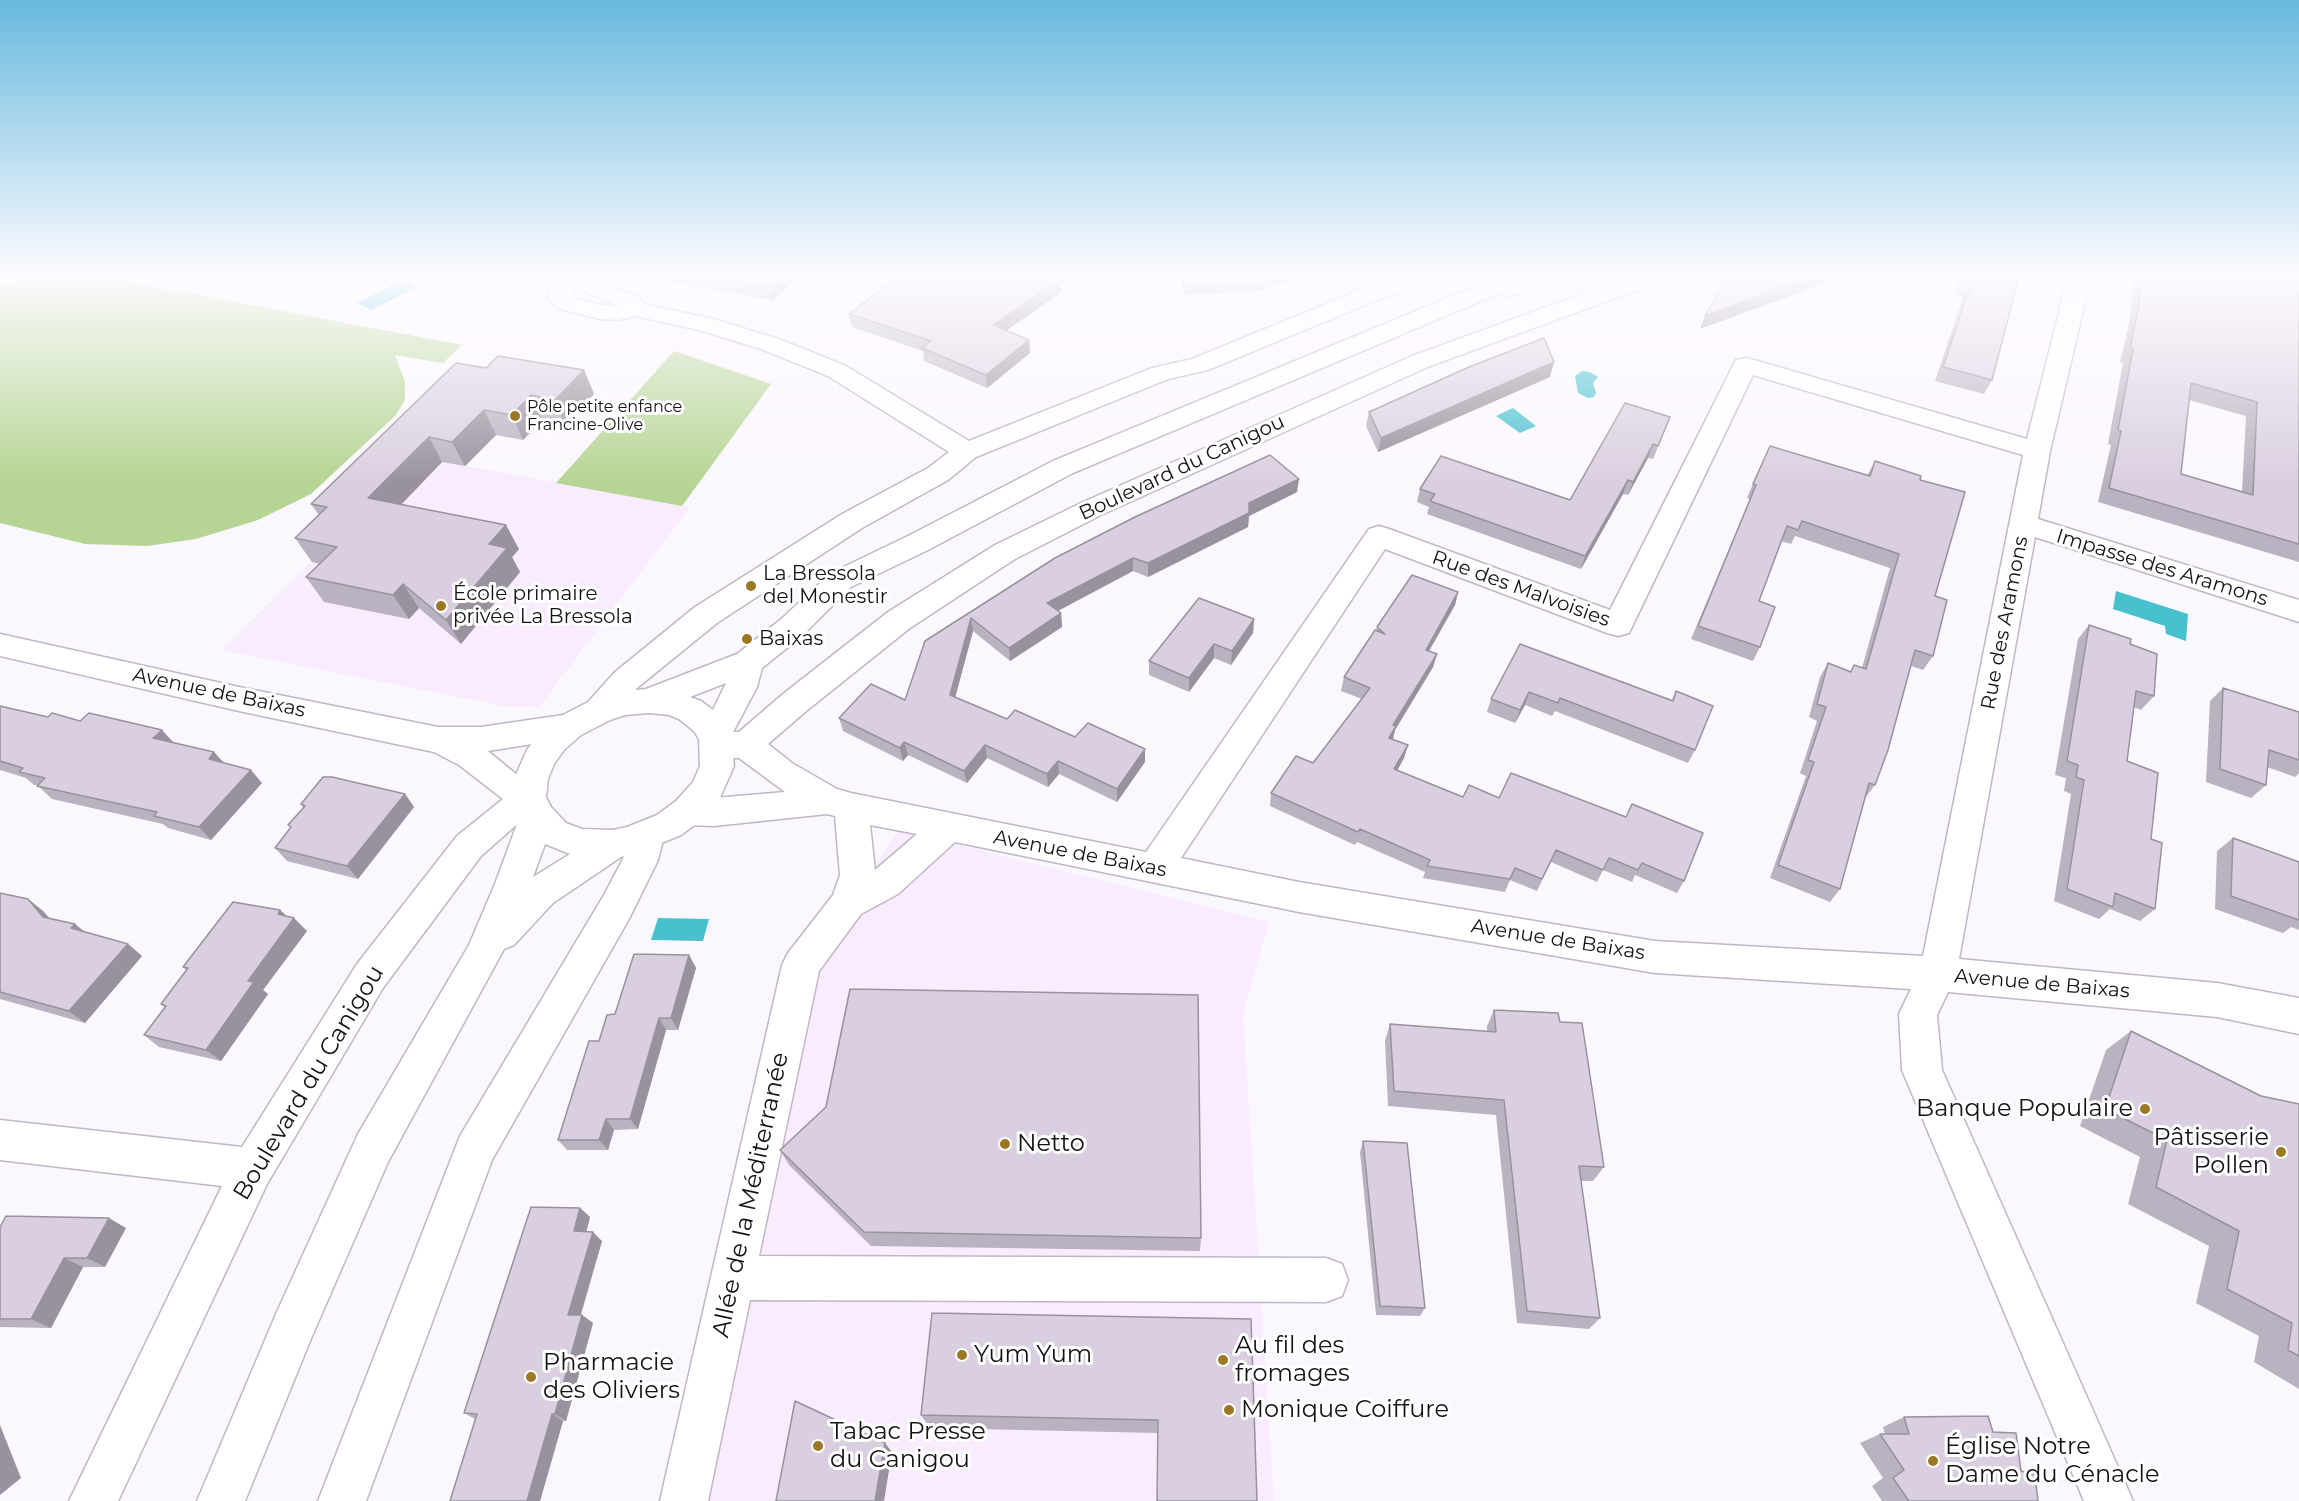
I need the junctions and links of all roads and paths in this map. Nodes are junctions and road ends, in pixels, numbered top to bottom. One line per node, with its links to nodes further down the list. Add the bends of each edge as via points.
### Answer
1 (767, 343): 7 (street, via 837,371)
2 (1252, 343): 7 (street, via 1199,365 1161,373)
3 (1360, 343): 11 (street, via 1063,467 918,543 860,593 791,628)
4 (1470, 343): 16 (street, Boulevard du Canigou, via 1421,361 1091,509 1005,552 899,620 794,703)
5 (2064, 343): 6 (street, Rue des Aramons)
6 (2037, 451): 8 (street, Rue des Aramons); 22 (street, Rue des Malvoisies, via 1745,365 1618,626 1379,536)
7 (968, 452): 13 (street, via 706,615 626,680)
8 (2024, 524): 9 (street, Impasse des Aramons); 25 (street, Rue des Aramons)
9 (2299, 611)
10 (0, 645): 15 (street, Avenue de Baixas)
11 (748, 662): 12 (street); 16 (street)
12 (649, 701): 13 (street); 16 (street, via 690,711)
13 (599, 711): 14 (street)
14 (570, 726): 15 (street, Avenue de Baixas, via 481,740); 18 (street, via 539,759 531,779)
15 (438, 740): 18 (street, Avenue de Baixas, via 471,756)
16 (726, 742): 17 (street, Avenue de Baixas); 19 (street, via 707,790)
17 (839, 803): 19 (street, Avenue de Baixas); 20 (street, Avenue de Baixas); 23 (street, Allée de la Méditerranée, via 858,875)
18 (532, 805): 21 (street, via 554,833 563,837 581,843); 24 (street, via 513,884); 28 (street, Boulevard du Canigou, via 510,810 462,855 370,976)
19 (688, 811): 21 (street, via 669,825)
20 (949, 827): 22 (street, Avenue de Baixas); 23 (street, Allée de la Méditerranée, via 885,883)
21 (630, 840): 24 (street, via 540,892); 33 (street, via 640,860 617,906 475,1150)
22 (1154, 869): 25 (street, Avenue de Baixas, via 1655,957)
23 (848, 903): 29 (street, Allée de la Méditerranée, via 801,966)
24 (484, 953): 32 (street, via 373,1148)
25 (1938, 974): 26 (street, Avenue de Baixas, via 2217,1000); 35 (street, Rue des Aramons, via 1918,1014 1922,1070)
26 (2299, 1016)
27 (0, 1140): 28 (street)
28 (252, 1169): 31 (street, Boulevard du Canigou)
29 (733, 1278): 30 (street); 34 (street, Allée de la Méditerranée)
30 (1326, 1281)
31 (93, 1501)
32 (221, 1501)
33 (342, 1501)
34 (684, 1501)
35 (2109, 1501)

